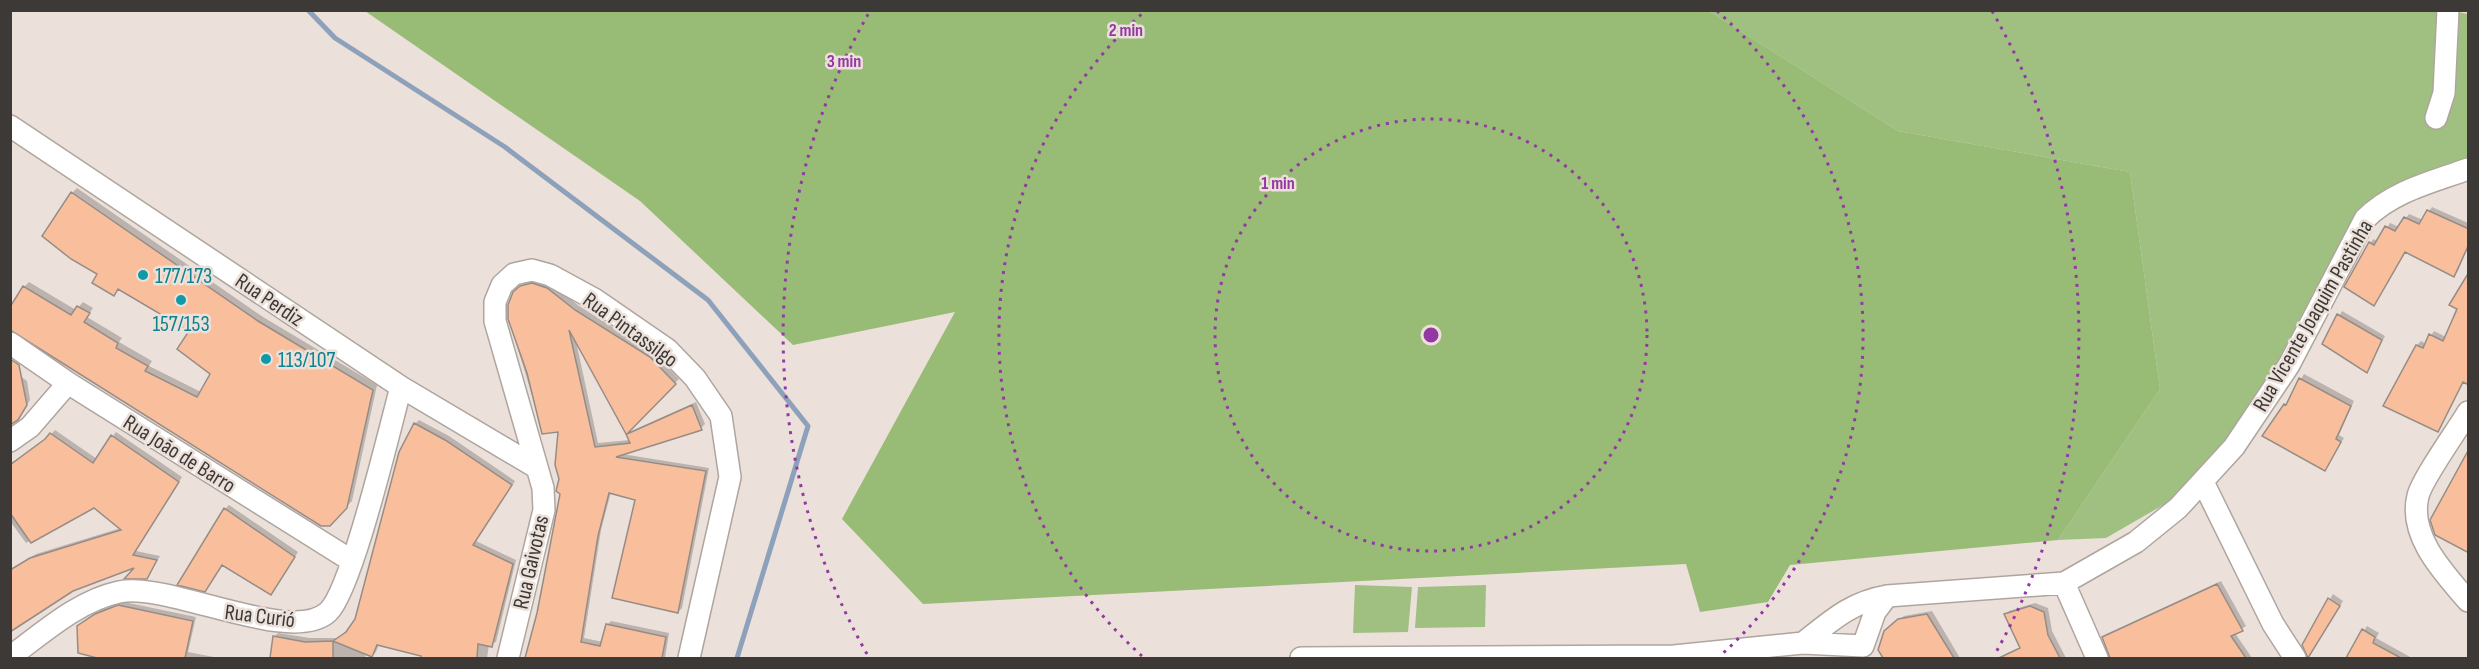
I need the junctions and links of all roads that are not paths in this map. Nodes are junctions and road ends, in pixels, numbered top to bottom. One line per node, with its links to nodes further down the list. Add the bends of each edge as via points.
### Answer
1 (2448, 10): 2 (street, via 2444,93)
2 (2436, 118)
3 (10, 126): 7 (street, Rua Perdiz)
4 (2469, 169): 11 (street, Rua Vicente Joaquim Pastinha, via 2396,196 2380,204 2365,219 2289,365 2234,447)
5 (10, 343): 6 (street, Rua João de Barro)
6 (68, 383): 9 (street, via 30,427); 12 (street, Rua João de Barro)
7 (401, 387): 10 (street, Rua Perdiz); 12 (street, Rua Curió)
8 (2469, 412): 15 (street, via 2418,494 2416,514 2423,540 2446,576)
9 (10, 441)
10 (534, 466): 20 (street, Rua Gaivotas, via 543,488 544,510); 21 (street, Rua Pintassilgo, via 495,321 495,302 502,285 514,274 531,270 550,275 594,300 668,350 695,378 721,416 730,477)
11 (2203, 482): 13 (street, Rua Vicente Joaquim Pastinha, via 2136,542); 24 (street, via 2273,624)
12 (352, 561): 18 (street, Rua Curió, via 340,595 328,613 311,620 240,615 146,590 121,591 95,599)
13 (2064, 583): 14 (street, Rua Vicente Joaquim Pastinha); 23 (street)
14 (1887, 596): 16 (street, Rua Vicente Joaquim Pastinha, via 1864,600); 17 (street, via 1875,612)
15 (2469, 601)
16 (1803, 643): 17 (street); 19 (street)
17 (1867, 652)
18 (10, 657)
19 (1675, 657): 22 (street)
20 (508, 658)
21 (689, 658)
22 (1301, 658)
23 (2097, 658)
24 (2295, 658)

